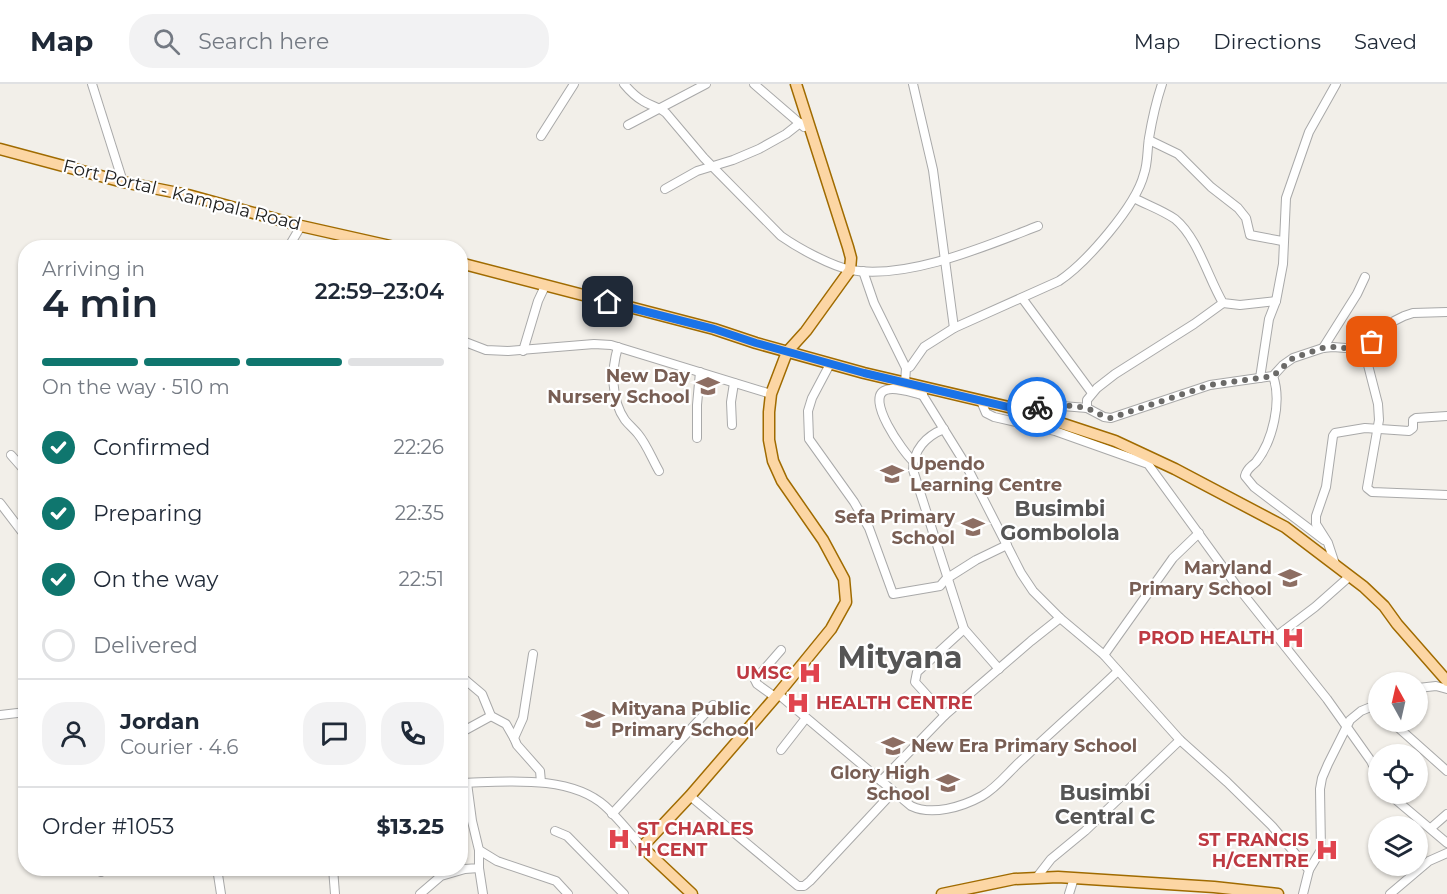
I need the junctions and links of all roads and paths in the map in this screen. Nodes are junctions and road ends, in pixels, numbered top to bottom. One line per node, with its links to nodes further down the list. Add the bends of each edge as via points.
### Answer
1 (92, 84): 18 (street)
2 (574, 84): 14 (street)
3 (624, 84): 10 (street, via 645,103)
4 (706, 84): 10 (street)
5 (754, 84): 11 (street)
6 (796, 84): 13 (main road)
7 (913, 84): 26 (street, via 933,170)
8 (1162, 84): 15 (street)
9 (1336, 84): 25 (street, via 1309,132 1290,183)
10 (662, 109): 12 (street); 17 (street)
11 (800, 123): 13 (street); 17 (street, via 759,149)
12 (628, 125)
13 (812, 134): 28 (main road, via 848,247)
14 (541, 136)
15 (1149, 140): 20 (street, via 1145,172); 25 (street, via 1178,154 1238,208 1246,218 1250,235)
16 (0, 149): 18 (main road, Fort Portal - Kampala Road)
17 (712, 166): 19 (street, via 682,177); 28 (street, via 791,243)
18 (123, 182): 21 (main road, Fort Portal - Kampala Road)
19 (665, 189)
20 (1134, 198): 32 (street, via 1067,276); 34 (street, via 1167,214 1184,229)
21 (301, 226): 23 (street); 24 (main road, Fort Portal - Kampala Road)
22 (1038, 226): 26 (street)
23 (293, 240)
24 (363, 240)
25 (1282, 241): 33 (street, via 1283,264)
26 (944, 258): 29 (street, via 912,268); 36 (street)
27 (468, 265): 31 (main road)
28 (850, 270): 29 (street); 42 (main road)
29 (863, 271): 44 (street)
30 (1365, 277): 39 (street)
31 (545, 286): 41 (street); 42 (main road)
32 (1022, 298): 36 (street); 51 (street)
33 (1276, 301): 34 (street); 47 (street, via 1269,319)
34 (1223, 303): 51 (street)
35 (1447, 312): 40 (street, via 1404,316)
36 (954, 328): 44 (street, via 924,347)
37 (468, 343): 41 (street, via 486,350)
38 (618, 347): 41 (street, via 603,344); 45 (street); 64 (street, via 616,402)
39 (1323, 348): 40 (street); 46 (street, via 1293,358)
40 (1358, 349): 59 (street, via 1366,358 1378,404)
41 (523, 351)
42 (787, 352): 43 (main road); 52 (main road)
43 (830, 363): 49 (main road); 73 (street, via 808,411 809,439 869,528 893,594 940,586)
44 (906, 368): 49 (street)
45 (700, 372): 48 (street); 60 (street)
46 (1273, 376): 47 (street); 69 (street, via 1278,407 1269,436 1245,476)
47 (1260, 378): 54 (street, via 1210,385 1111,418)
48 (734, 383): 52 (street); 57 (street)
49 (905, 383): 50 (main road)
50 (920, 390): 53 (main road); 58 (street); 62 (street, via 887,389 878,398 880,411)
51 (1092, 393): 54 (street)
52 (771, 394): 86 (main road, via 769,430 773,461 782,481 823,540 844,579 846,592 846,602 831,629)
53 (981, 401): 55 (main road); 68 (street, via 986,413 994,417 1055,431 1148,464)
54 (1087, 408): 55 (street, via 1050,405)
55 (1021, 410): 71 (main road, via 1114,441 1200,481 1285,526)
56 (1447, 416): 59 (street, via 1416,418 1409,431)
57 (732, 425)
58 (944, 429): 62 (street, via 918,449); 70 (street)
59 (1378, 429): 65 (street, via 1366,485 1369,491); 69 (street, via 1333,436 1326,487 1316,516 1316,524)
60 (698, 438)
61 (11, 455): 63 (street)
62 (913, 461): 73 (street)
63 (18, 463)
64 (659, 471)
65 (1447, 495)
66 (0, 503): 67 (street)
67 (18, 527)
68 (1198, 533): 76 (street); 79 (street, via 1173,558)
69 (1328, 543): 71 (street)
70 (1007, 545): 73 (street); 74 (street, via 1027,582)
71 (1335, 564): 72 (main road)
72 (1350, 576): 76 (street); 82 (main road, via 1384,606)
73 (946, 579): 75 (street)
74 (1060, 618): 79 (street); 80 (street)
75 (964, 629): 80 (street); 91 (street, via 914,677)
76 (1278, 635): 94 (street)
77 (781, 650): 86 (street, via 755,680)
78 (533, 654): 97 (street, via 523,718)
79 (1104, 655): 81 (street)
80 (999, 669): 91 (street)
81 (1118, 671): 98 (street); 105 (street, via 981,797 932,811 919,810)
82 (1447, 681)
83 (468, 682): 92 (street, via 483,694)
84 (1428, 687): 85 (street)
85 (1447, 689)
86 (776, 696): 93 (street); 106 (main road)
87 (713, 705): 109 (street)
88 (1368, 708): 94 (street, via 1354,716)
89 (18, 713): 90 (street)
90 (0, 715)
91 (945, 715): 102 (street)
92 (491, 716): 95 (street); 97 (street, via 506,724)
93 (806, 718): 99 (street); 102 (street)
94 (1346, 728): 100 (street); 119 (street, via 1322,778 1321,850)
95 (468, 729)
96 (1403, 732): 101 (street)
97 (514, 738): 103 (street, via 540,771)
98 (1180, 741): 119 (street, via 1272,826); 123 (street, via 1051,859)
99 (781, 750)
100 (1368, 757)
101 (1447, 771)
102 (880, 781): 105 (street)
103 (541, 782): 104 (street); 109 (street, via 592,798)
104 (468, 783)
105 (893, 792): 106 (street, via 804,886 798,886)
106 (690, 796): 114 (main road)
107 (468, 802): 115 (street)
108 (1401, 804): 111 (street)
109 (612, 814): 114 (street)
110 (1447, 814): 111 (street)
111 (1431, 828): 113 (street)
112 (555, 831): 131 (street, via 567,836)
113 (1447, 843)
114 (642, 847): 132 (main road)
115 (479, 850): 117 (street); 130 (street, via 497,861 556,881)
116 (1447, 853): 137 (street, via 1429,861)
117 (479, 868): 118 (street); 129 (street)
118 (468, 869)
119 (1309, 870): 136 (street)
120 (218, 876): 126 (street)
121 (334, 876): 127 (street)
122 (441, 876): 128 (street)
123 (1037, 877): 124 (main road); 133 (main road)
124 (1074, 879): 125 (main road); 134 (street)
125 (1217, 890): 135 (main road)
126 (221, 894)
127 (335, 894)
128 (420, 894)
129 (483, 894)
130 (568, 894)
131 (624, 894)
132 (692, 894)
133 (942, 894)
134 (1069, 894)
135 (1278, 894)
136 (1303, 894)
137 (1390, 894)

